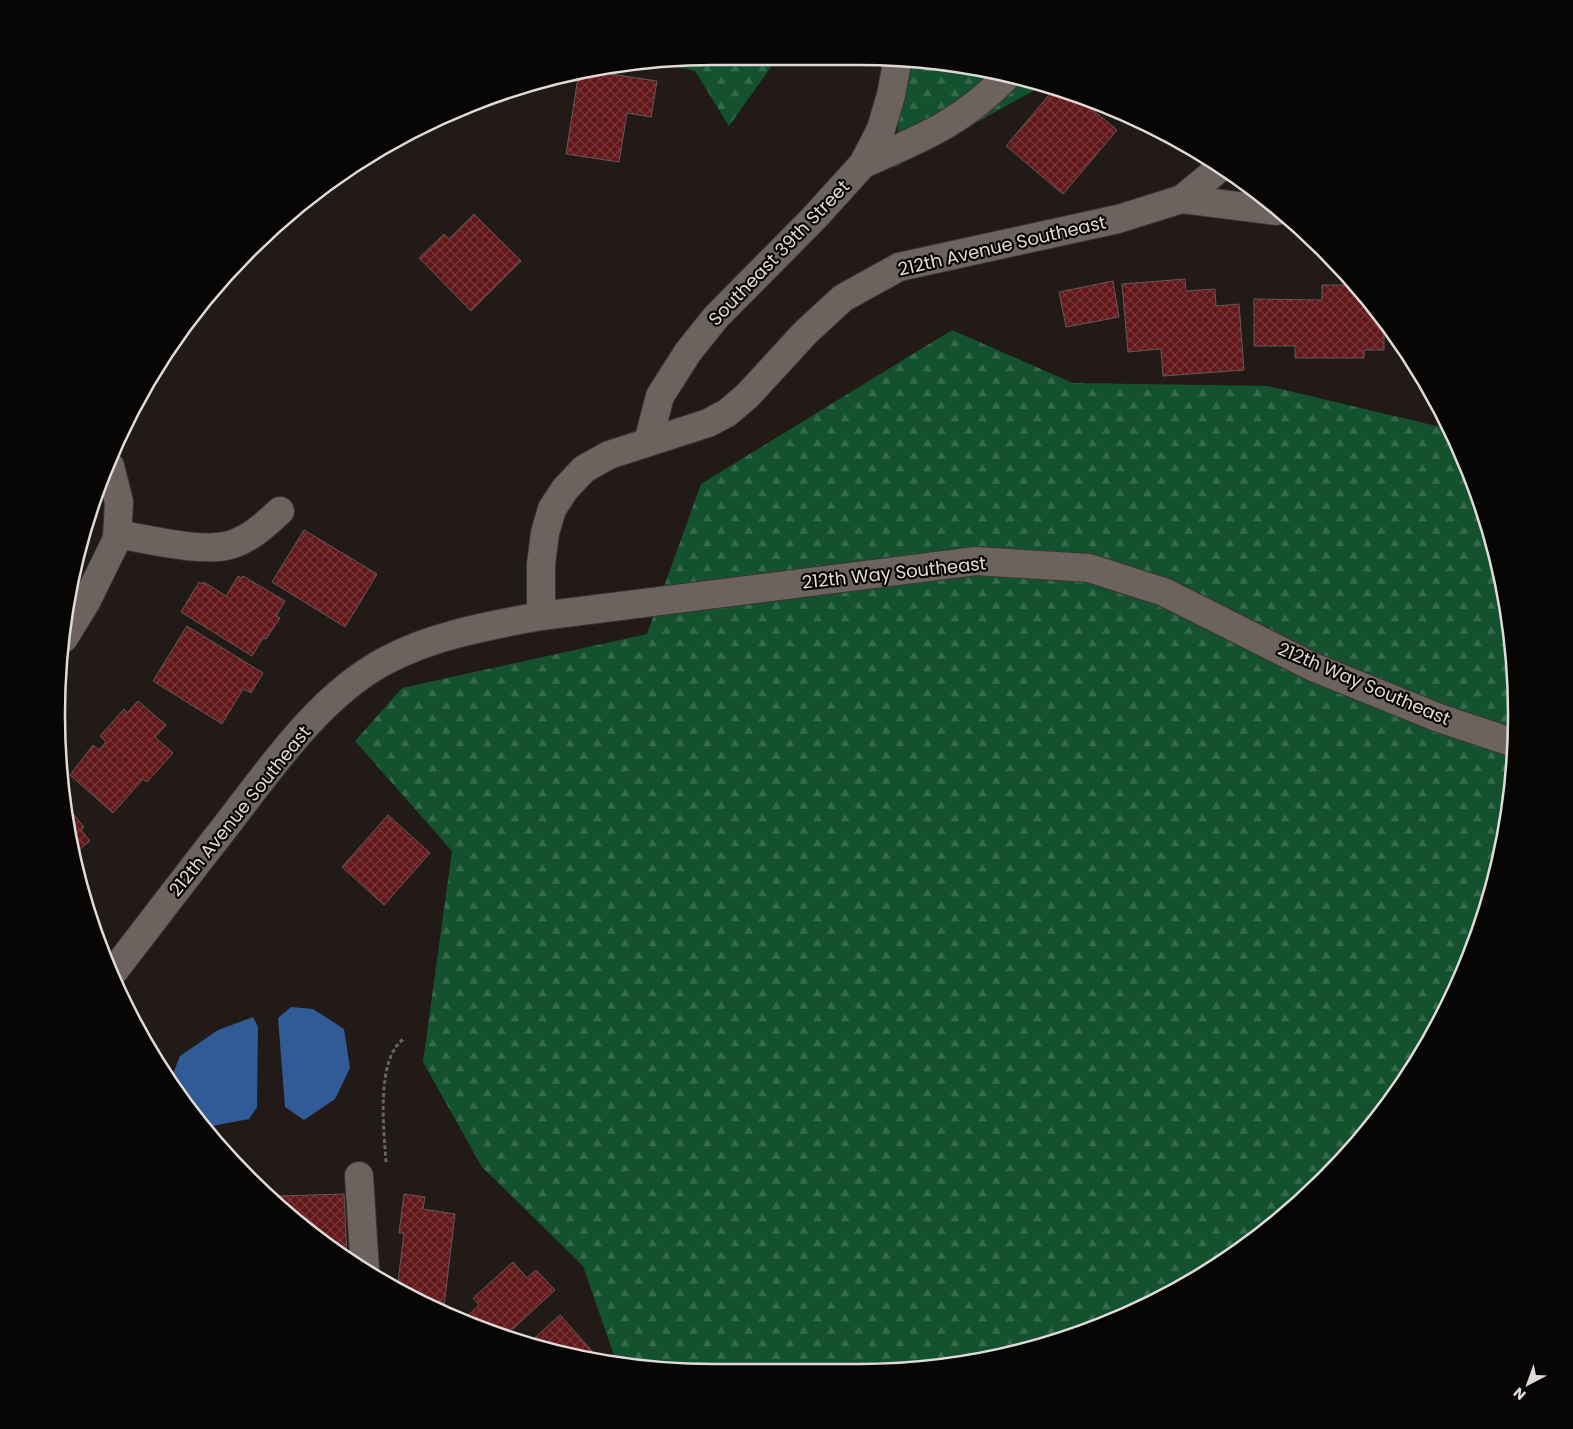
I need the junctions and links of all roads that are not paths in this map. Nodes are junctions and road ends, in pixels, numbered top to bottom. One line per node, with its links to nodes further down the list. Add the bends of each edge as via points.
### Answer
1 (897, 66): 3 (street, Southeast 39th Street, via 881,129)
2 (1001, 81): 3 (street, via 960,118 933,134)
3 (863, 164): 7 (street, Southeast 39th Street, via 716,317 688,352 660,396)
4 (1215, 172): 5 (street, 212th Avenue Southeast)
5 (1182, 199): 6 (street); 7 (street, 212th Avenue Southeast, via 1118,220 899,267 843,298 727,413 708,423)
6 (1267, 210)
7 (648, 442): 11 (street, 212th Avenue Southeast, via 609,455 584,469 552,509 541,564)
8 (112, 472): 10 (street, via 119,502)
9 (280, 511): 10 (street, via 257,532 232,545 204,547)
10 (117, 534): 12 (street)
11 (541, 616): 13 (street, 212th Way Southeast, via 976,561 1089,568 1164,592 1313,667 1439,718); 14 (street, 212th Avenue Southeast, via 477,628 425,644 385,661 349,686 280,756)
12 (72, 625)
13 (1507, 740)
14 (116, 968)
15 (359, 1178): 16 (street)
16 (364, 1261)

